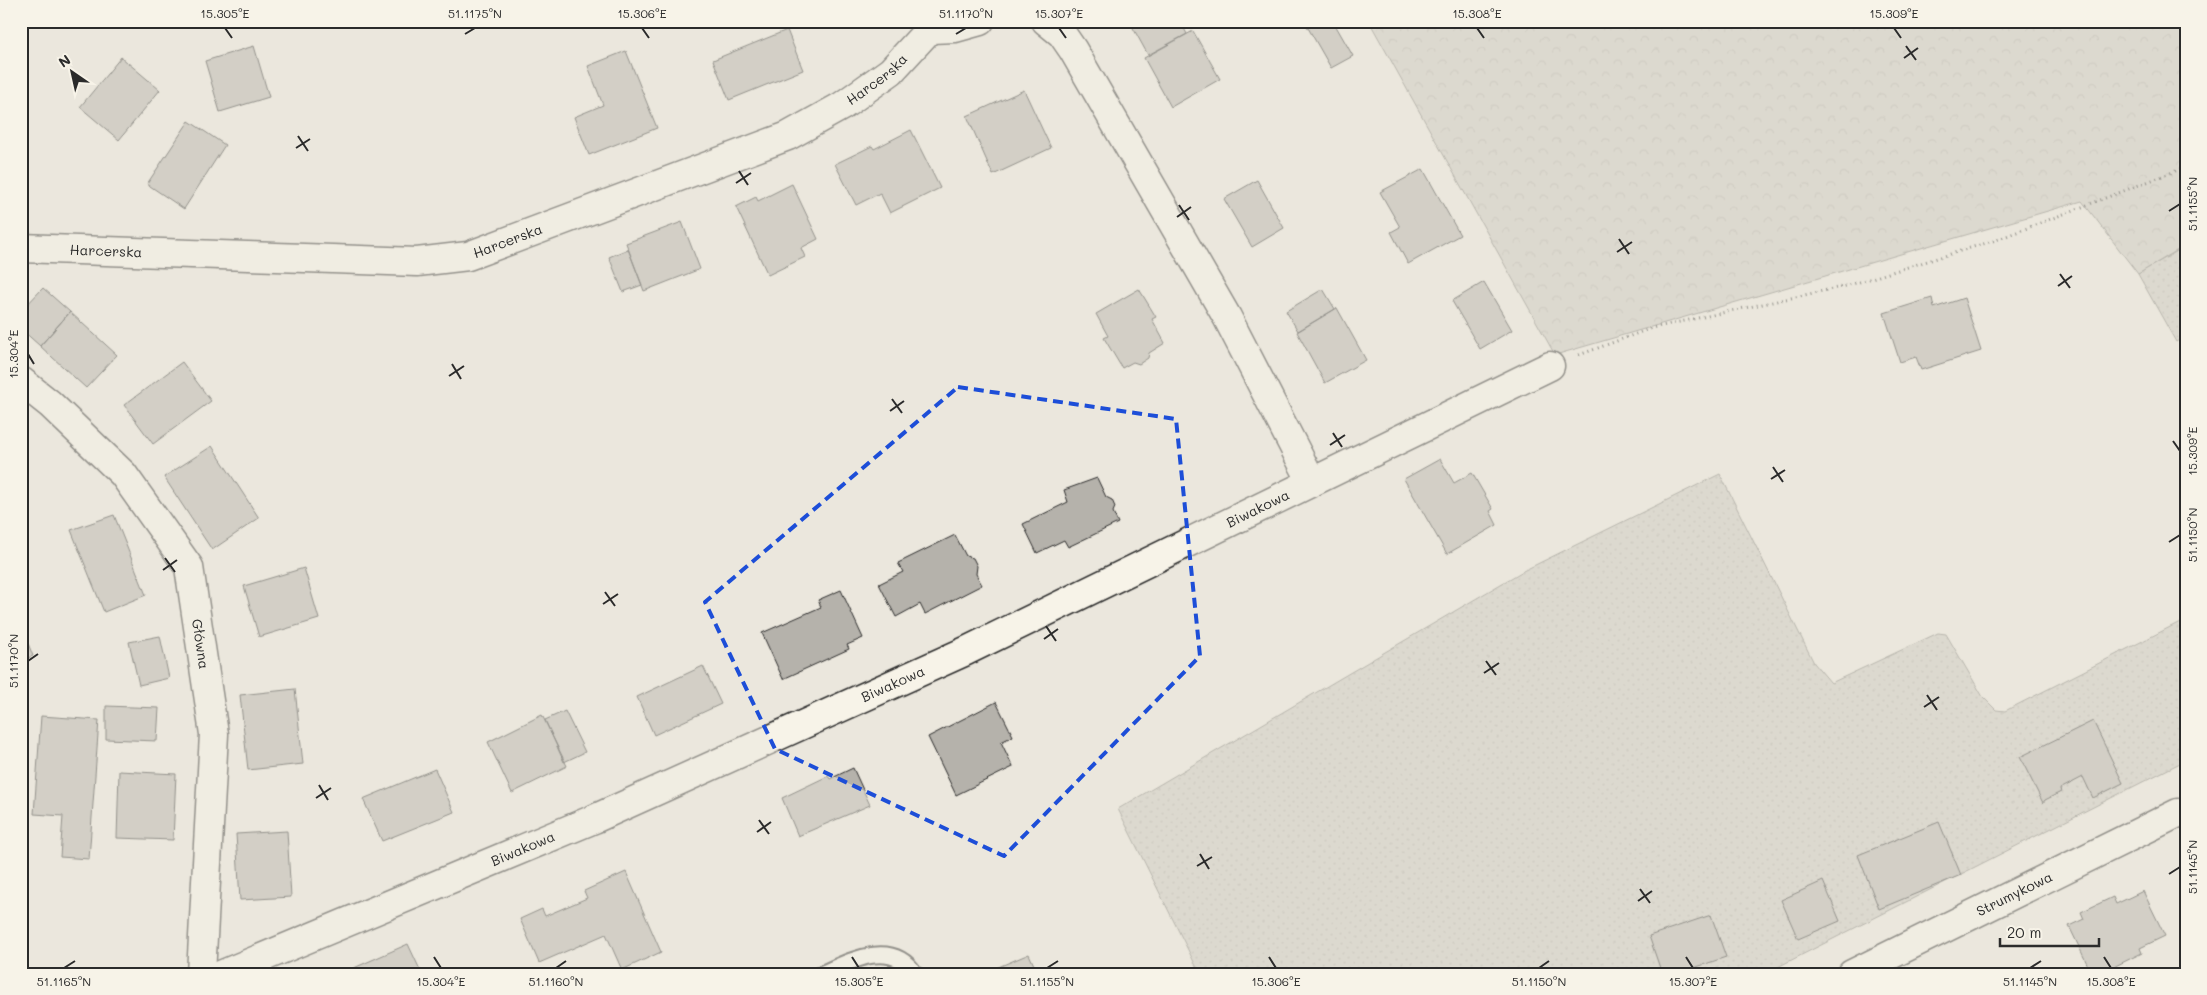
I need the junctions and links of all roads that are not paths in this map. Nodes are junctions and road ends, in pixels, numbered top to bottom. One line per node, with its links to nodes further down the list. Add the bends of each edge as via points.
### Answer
1 (980, 21): 3 (street, via 955,28)
2 (1046, 21): 7 (street, via 1057,29 1073,50 1227,317)
3 (934, 25): 4 (street, Harcerska, via 891,71 842,106 788,136 468,256 417,262)
4 (21, 248)
5 (1550, 366): 7 (street, Biwakowa)
6 (21, 381): 9 (street, Główna, via 50,404 123,474 189,566 214,734)
7 (1312, 482): 10 (street, Biwakowa, via 966,651 594,819)
8 (2178, 813): 13 (street, Strumykowa)
9 (201, 974)
10 (223, 974)
11 (821, 974): 12 (lane, via 854,959 881,954 895,956)
12 (915, 974)
13 (1852, 974)

